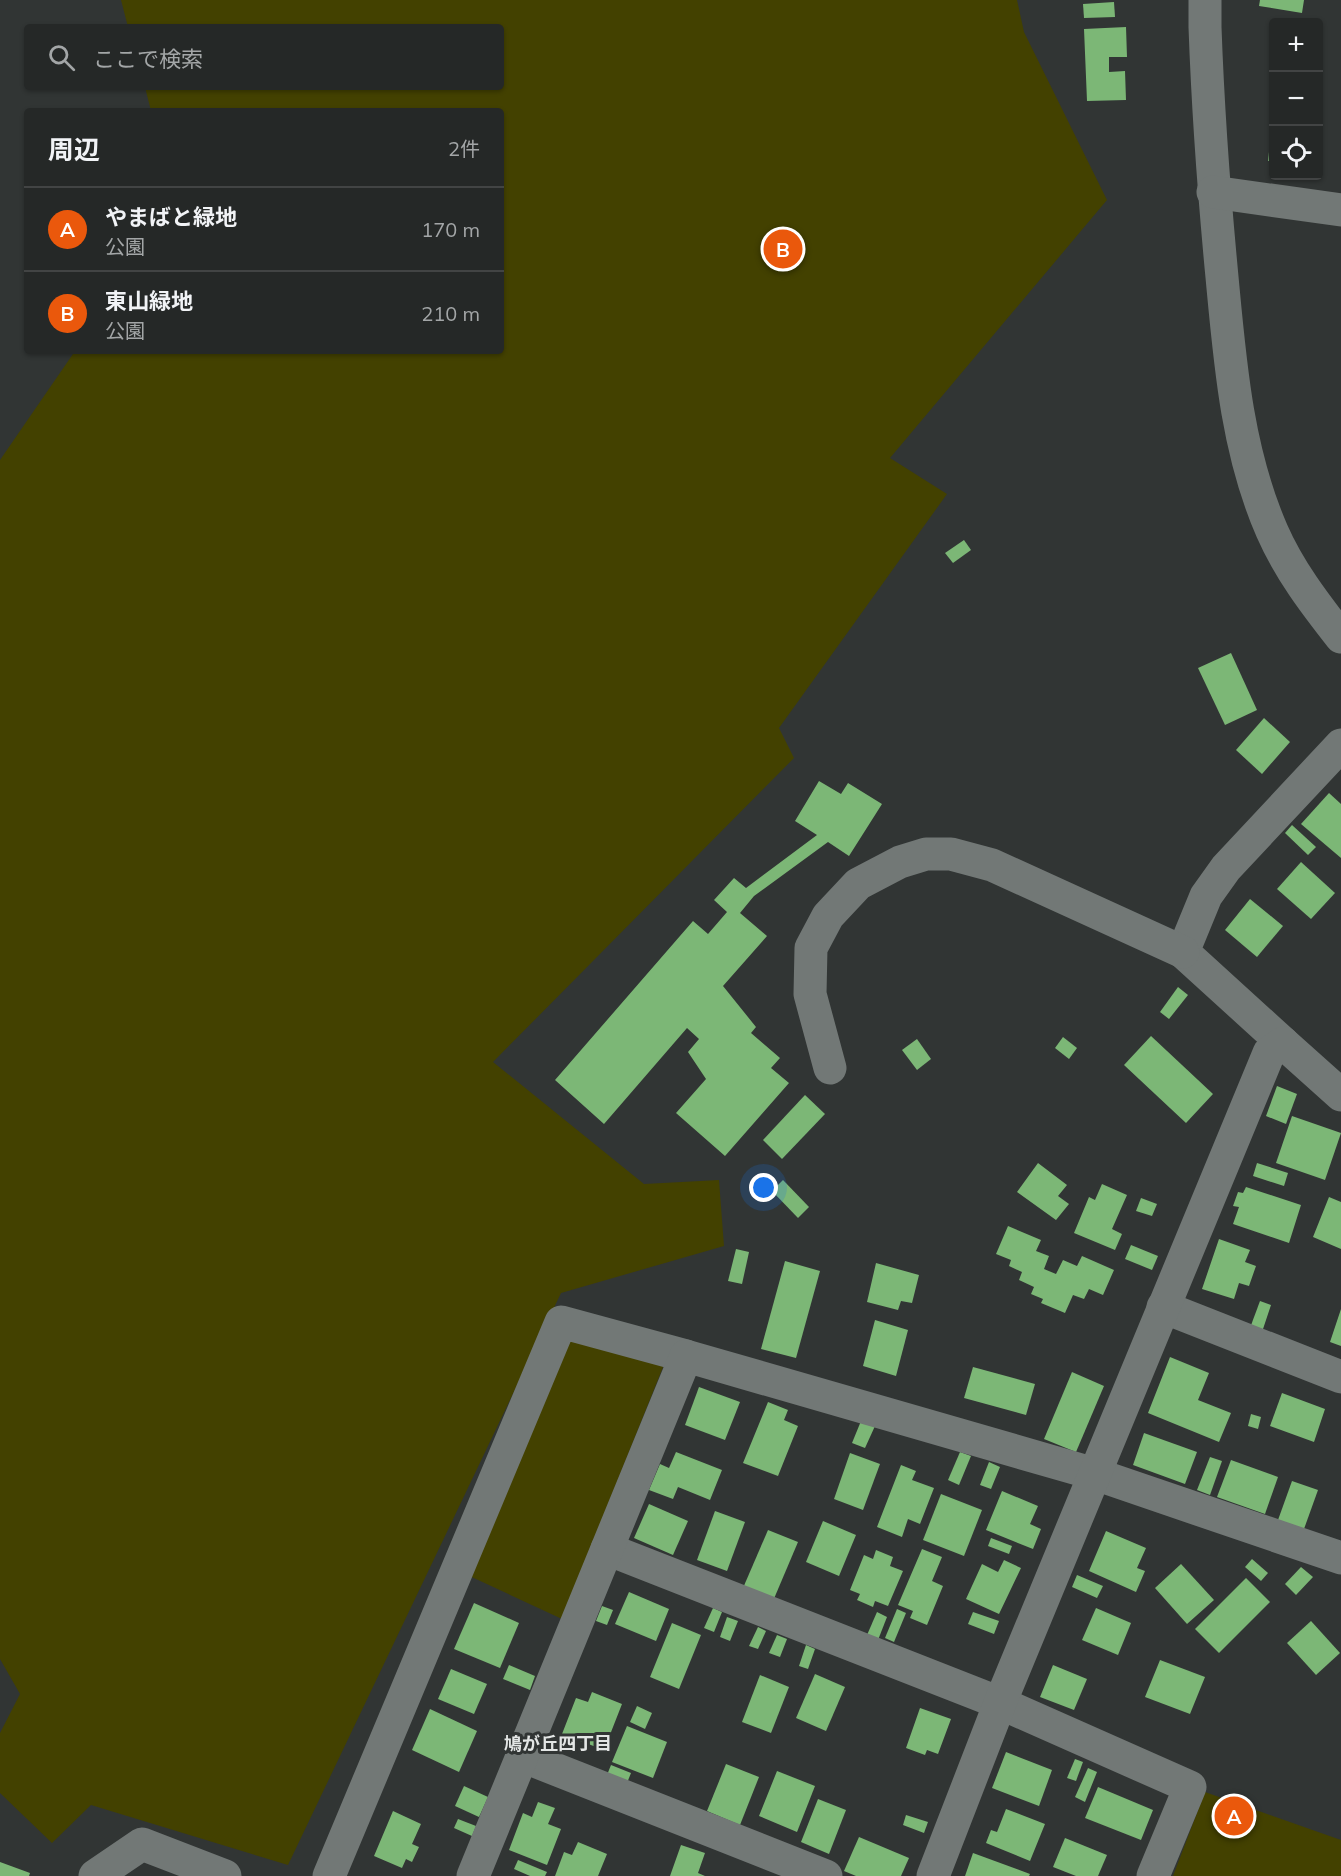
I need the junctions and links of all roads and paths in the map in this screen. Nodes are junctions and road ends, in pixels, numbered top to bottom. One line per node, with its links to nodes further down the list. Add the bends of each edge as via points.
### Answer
1 (1205, 0): 2 (street)
2 (1213, 192): 3 (street); 4 (street, via 1229,350 1250,470 1273,532 1293,570)
3 (1341, 210)
4 (1341, 638)
5 (1341, 745): 6 (street, via 1226,868 1206,896)
6 (1183, 952): 7 (street); 8 (street, via 992,865 951,854 926,854 882,870 858,884 828,916 811,948 810,994)
7 (1282, 1043): 9 (street); 10 (street, via 1269,1053)
8 (830, 1068)
9 (1341, 1095)
10 (1163, 1307): 12 (street); 13 (street)
11 (686, 1356): 13 (street); 14 (street); 20 (street, via 561,1322)
12 (1341, 1377)
13 (1095, 1474): 15 (street); 16 (street)
14 (607, 1549): 16 (street); 17 (street)
15 (1341, 1558)
16 (1000, 1703): 23 (street); 24 (street, via 1190,1787)
17 (522, 1756): 21 (street); 22 (street)
18 (95, 1876): 19 (street, via 142,1844)
19 (225, 1876)
20 (329, 1876)
21 (473, 1876)
22 (826, 1876)
23 (933, 1876)
24 (1153, 1876)

